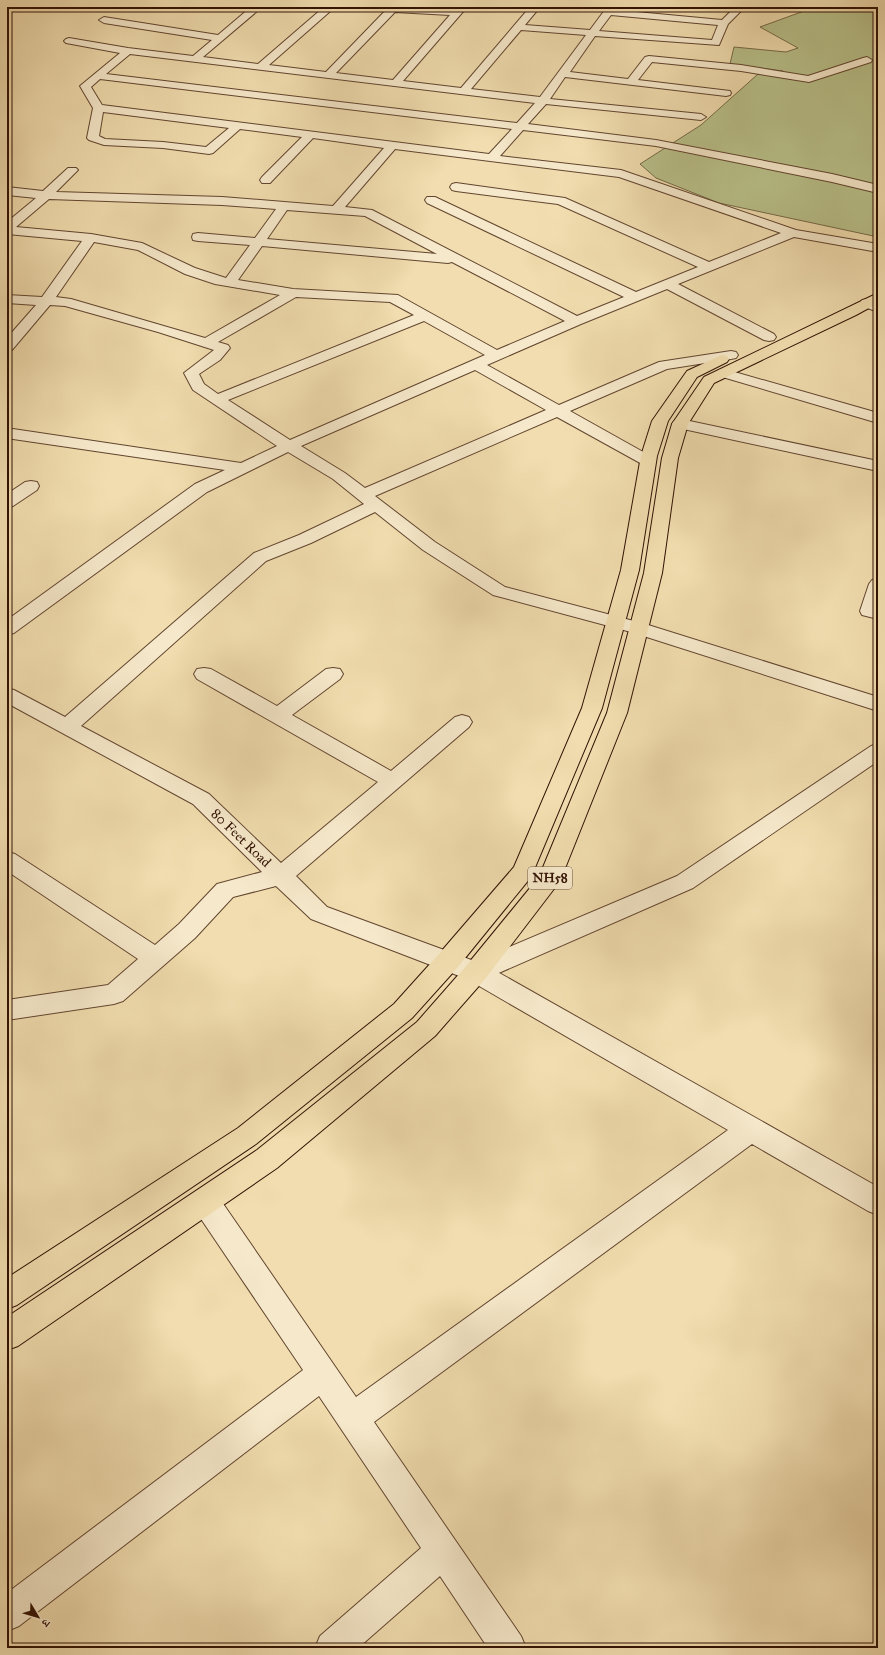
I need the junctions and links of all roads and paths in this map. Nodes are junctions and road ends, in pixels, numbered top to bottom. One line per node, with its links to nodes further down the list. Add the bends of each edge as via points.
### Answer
1 (257, 7): 13 (street)
2 (330, 7): 18 (street)
3 (364, 7): 7 (street)
4 (535, 7): 11 (street)
5 (740, 7): 10 (street)
6 (610, 9): 10 (street); 12 (street)
7 (392, 10): 8 (street); 20 (street)
8 (459, 10): 23 (street)
9 (104, 20): 13 (street)
10 (724, 23): 12 (street, via 716,43)
11 (518, 27): 12 (street); 24 (street)
12 (592, 33): 19 (street)
13 (221, 38): 16 (street)
14 (69, 41): 15 (street)
15 (128, 51): 16 (street); 21 (street)
16 (195, 59): 18 (street)
17 (867, 60): 22 (street, via 809,79 741,68 649,59)
18 (260, 67): 20 (street)
19 (562, 74): 22 (street); 26 (street)
20 (328, 75): 23 (street)
21 (98, 76): 27 (street, via 85,86); 28 (street)
22 (630, 82): 25 (street)
23 (396, 83): 24 (street)
24 (464, 91): 26 (street)
25 (726, 93)
26 (543, 101): 29 (street); 32 (street)
27 (98, 108): 31 (street); 31 (street, via 93,138 104,142 163,145 209,151)
28 (376, 109): 30 (street); 32 (street)
29 (701, 116)
30 (364, 119)
31 (239, 125): 34 (street); 37 (street)
32 (519, 127): 39 (street); 43 (street, via 656,143)
33 (353, 129): 35 (street)
34 (311, 134): 35 (street); 41 (street)
35 (342, 138): 36 (street)
36 (392, 145): 38 (street); 47 (street)
37 (212, 152)
38 (473, 155): 39 (street); 42 (street)
39 (492, 158): 49 (street, via 621,174)
40 (72, 170): 45 (street)
41 (266, 180)
42 (456, 187): 55 (street, via 562,201); 60 (street, via 431,200)
43 (878, 189)
44 (7, 191): 45 (street)
45 (46, 195): 46 (street, via 222,201); 48 (street)
46 (284, 206): 47 (street); 52 (street)
47 (336, 210): 54 (street, via 368,213)
48 (7, 229): 50 (street)
49 (793, 233): 53 (street); 55 (street)
50 (91, 238): 56 (street, via 142,247 190,271); 62 (street)
51 (198, 238): 52 (street)
52 (259, 243): 54 (street); 56 (street)
53 (878, 248)
54 (459, 260): 65 (street)
55 (709, 267): 58 (street)
56 (230, 282): 59 (street)
57 (878, 282): 66 (highway, NH58, via 837,306)
58 (667, 284): 60 (street); 66 (street)
59 (293, 293): 64 (street, via 393,298); 67 (street)
60 (636, 297): 65 (street)
61 (7, 299): 62 (street)
62 (46, 301): 67 (street, via 66,302); 68 (street)
63 (874, 303): 70 (highway, NH58)
64 (425, 316): 69 (street); 72 (street)
65 (576, 321): 69 (street)
66 (769, 337): 70 (highway, NH58)
67 (206, 343): 72 (street, via 223,348 215,357 191,373 198,387)
68 (7, 347)
69 (497, 356): 71 (street)
70 (727, 364): 73 (street, via 664,366); 74 (street); 75 (highway, NH58, via 709,380); 78 (highway, NH58, via 692,374 660,420)
71 (476, 365): 73 (street); 77 (street)
72 (216, 400): 77 (street)
73 (558, 412): 78 (street); 82 (street)
74 (878, 418)
75 (680, 424): 79 (street); 87 (highway, NH58, via 670,458 653,573)
76 (13, 434): 80 (street)
77 (289, 446): 80 (street); 82 (street, via 340,476)
78 (648, 461): 86 (highway, NH58, via 630,570)
79 (878, 466)
80 (243, 468): 88 (street, via 201,488)
81 (31, 486): 83 (street)
82 (370, 500): 86 (street, via 429,546 499,591); 95 (street, via 305,539 260,557)
83 (7, 502)
84 (878, 584): 85 (street, via 869,611)
85 (878, 613)
86 (615, 622): 87 (street); 101 (highway, NH58, via 592,708 523,871)
87 (638, 628): 92 (street); 102 (highway, NH58, via 617,713 549,881)
88 (7, 629)
89 (204, 674): 93 (street)
90 (333, 674): 93 (street)
91 (7, 695): 95 (street, 80 Feet Road)
92 (878, 704)
93 (277, 716): 97 (street)
94 (462, 722): 97 (street)
95 (67, 727): 99 (street, 80 Feet Road, via 201,799)
96 (878, 751): 102 (street, via 685,882)
97 (393, 781): 99 (street)
98 (7, 860): 100 (street)
99 (281, 876): 100 (street, via 225,890 187,931); 101 (street, 80 Feet Road, via 319,913)
100 (156, 958): 103 (street, via 114,994)
101 (448, 961): 102 (street, 80 Feet Road); 107 (highway, NH58, via 403,1011 247,1136)
102 (476, 972): 104 (street, 80 Feet Road); 105 (highway, NH58, via 426,1029 267,1159)
103 (7, 1010)
104 (751, 1129): 106 (street, 80 Feet Road); 110 (street)
105 (206, 1200): 108 (highway, NH58); 109 (street)
106 (878, 1202)
107 (7, 1295)
108 (7, 1335)
109 (323, 1374): 110 (street); 112 (street)
110 (353, 1418): 111 (street)
111 (443, 1551): 113 (street); 114 (street)
112 (7, 1614)
113 (332, 1648)
114 (509, 1648)

